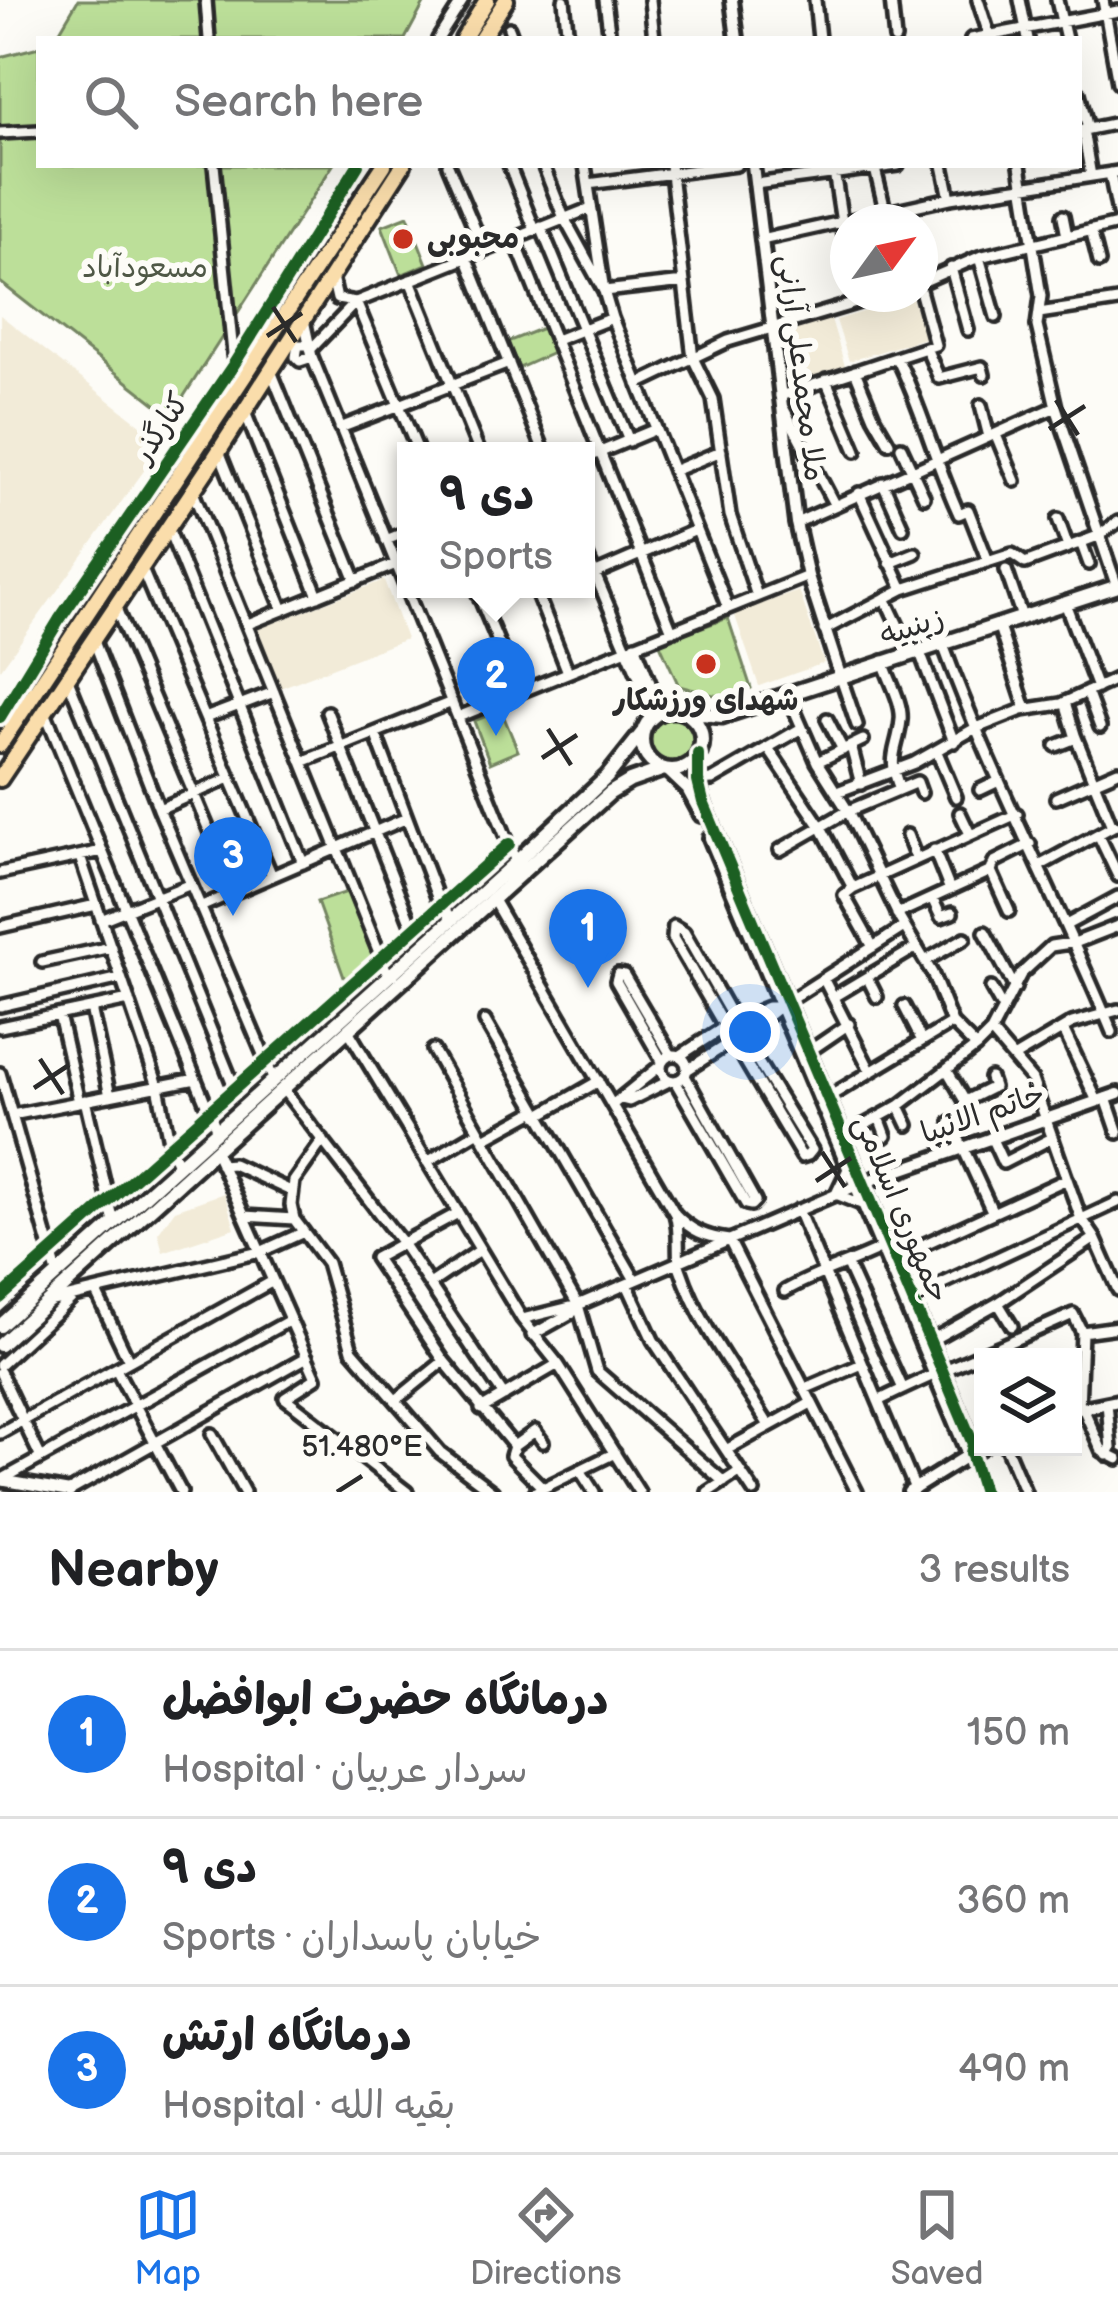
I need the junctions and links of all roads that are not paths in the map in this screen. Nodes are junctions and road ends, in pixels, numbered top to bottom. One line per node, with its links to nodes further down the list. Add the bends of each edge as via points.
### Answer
1 (206, 0): 19 (street)
2 (463, 0): 20 (street)
3 (487, 0): 21 (main road)
4 (506, 0): 22 (main road)
5 (564, 0): 23 (street)
6 (605, 0): 24 (street)
7 (650, 0): 25 (street)
8 (732, 0): 26 (street)
9 (815, 0): 27 (street)
10 (891, 0): 28 (street)
11 (978, 0): 29 (street)
12 (1020, 0): 18 (street)
13 (1057, 0): 17 (street)
14 (1102, 0): 16 (street)
15 (1118, 11): 16 (street)
16 (1105, 14): 17 (street); 31 (street)
17 (1061, 21): 18 (street); 30 (street)
18 (1027, 33): 29 (street)
19 (209, 36)
20 (440, 36)
21 (465, 36)
22 (484, 36)
23 (568, 36)
24 (610, 36)
25 (654, 36)
26 (737, 36)
27 (819, 36)
28 (895, 36)
29 (990, 36)
30 (1065, 36)
31 (1118, 83)
32 (1118, 123): 33 (street)
33 (1083, 130): 52 (street)
34 (36, 131): 35 (street)
35 (0, 133)
36 (214, 168): 101 (street)
37 (356, 168): 101 (street, کنارگذر)
38 (383, 168): 63 (main road)
39 (400, 168): 63 (main road)
40 (449, 168): 74 (street)
41 (510, 168): 68 (street)
42 (544, 168): 65 (street)
43 (585, 168): 54 (street)
44 (753, 168): 55 (street, ملا محمدعلی آرانی)
45 (875, 168): 50 (street); 59 (street)
46 (944, 168): 57 (street)
47 (1020, 168): 56 (street)
48 (1054, 168): 53 (street)
49 (670, 169): 54 (street); 82 (street)
50 (834, 170): 55 (street); 58 (street)
51 (1114, 172): 52 (street); 62 (street)
52 (1091, 176): 53 (street)
53 (1056, 183): 56 (street)
54 (588, 184): 61 (street)
55 (755, 184): 72 (street, ملا محمدعلی آرانی)
56 (1023, 189): 57 (street); 73 (street)
57 (950, 198): 60 (street)
58 (837, 204)
59 (884, 204)
60 (931, 204)
61 (590, 208): 65 (street); 83 (street)
62 (1118, 212)
63 (363, 213): 80 (main road); 104 (main road)
64 (1063, 216): 70 (street)
65 (564, 218): 68 (street); 83 (street)
66 (1118, 224): 69 (street)
67 (830, 225): 72 (street)
68 (538, 228): 71 (street); 92 (street)
69 (1091, 230): 70 (street); 77 (street)
70 (1067, 236): 73 (street)
71 (514, 238): 74 (street); 95 (street)
72 (761, 240): 93 (street, ملا محمدعلی آرانی)
73 (1031, 244): 76 (street); 88 (street)
74 (484, 250): 75 (street)
75 (466, 257): 81 (street); 100 (street)
76 (979, 257): 78 (street); 89 (street)
77 (1099, 262)
78 (951, 268): 79 (street); 94 (street)
79 (938, 276)
80 (332, 277): 85 (street, via 337,299); 91 (main road)
81 (410, 280): 85 (street); 108 (street)
82 (684, 282): 83 (street); 98 (street)
83 (604, 291): 90 (street)
84 (1118, 301): 88 (street)
85 (356, 302): 97 (street); 110 (street)
86 (830, 309): 93 (street)
87 (927, 312): 96 (street, via 935,345)
88 (1039, 313): 112 (street)
89 (996, 317)
90 (612, 318): 92 (street); 107 (street)
91 (304, 320): 97 (street); 102 (main road)
92 (584, 330): 95 (street); 117 (street)
93 (772, 330): 98 (street); 109 (street, ملا محمدعلی آرانی)
94 (968, 330)
95 (556, 340): 124 (street)
96 (926, 348): 99 (street); 105 (street, via 939,378 982,367)
97 (309, 353): 102 (street); 114 (street)
98 (693, 358): 107 (street); 122 (street, via 713,399)
99 (897, 358): 103 (street); 126 (street)
100 (508, 363): 108 (street); 120 (street)
101 (234, 364): 104 (street); 173 (street, کنارگذر)
102 (273, 368): 113 (main road); 159 (street)
103 (855, 370): 106 (street); 127 (street, via 874,417)
104 (248, 374): 178 (main road)
105 (984, 375)
106 (826, 380): 109 (street); 123 (street)
107 (638, 384): 115 (street)
108 (452, 385): 110 (street); 119 (street)
109 (781, 400): 134 (street); 139 (street, ملا محمدعلی آرانی)
110 (399, 405): 114 (street); 118 (street)
111 (981, 406): 116 (street)
112 (1056, 407): 116 (street); 144 (street)
113 (244, 412): 121 (main road); 162 (street)
114 (340, 428): 145 (street)
115 (656, 429): 117 (street); 128 (street)
116 (993, 436): 126 (street); 129 (street)
117 (628, 441): 124 (street)
118 (414, 442)
119 (475, 442)
120 (540, 442)
121 (219, 451): 131 (main road); 171 (street)
122 (721, 451): 128 (street); 163 (street, via 730,515)
123 (856, 451)
124 (601, 452): 125 (street); 148 (street)
125 (595, 454)
126 (934, 460): 127 (street); 150 (street, via 958,514 968,510)
127 (911, 470): 130 (street); 133 (street)
128 (673, 471): 142 (street)
129 (1015, 482)
130 (883, 483): 132 (street); 141 (street)
131 (193, 491): 135 (main road); 136 (street)
132 (859, 493): 134 (street); 151 (street)
133 (924, 497)
134 (834, 504): 139 (street)
135 (180, 509): 136 (street); 140 (main road)
136 (202, 514): 174 (street)
137 (1058, 519): 147 (street)
138 (1118, 522): 144 (street)
139 (796, 523): 158 (street, ملا محمدعلی آرانی)
140 (168, 527): 154 (main road); 198 (street)
141 (903, 528)
142 (696, 530): 148 (street); 170 (street)
143 (397, 536): 145 (street)
144 (1098, 536): 146 (street); 160 (street)
145 (386, 540): 152 (street)
146 (1081, 542): 147 (street); 153 (street)
147 (1068, 547): 150 (street, via 1025,563 1012,554)
148 (641, 553): 156 (street); 177 (street)
149 (915, 553): 151 (street)
150 (988, 562): 161 (street)
151 (890, 563): 161 (street)
152 (396, 564): 159 (street)
153 (1089, 564)
154 (141, 567): 169 (main road); 206 (street)
155 (1006, 570): 172 (street)
156 (595, 574)
157 (595, 576): 181 (street)
158 (808, 576): 163 (street); 176 (street, ملا محمدعلی آرانی)
159 (356, 580): 162 (street)
160 (1118, 586): 168 (main road, زینبیه)
161 (903, 589): 167 (street)
162 (318, 596): 171 (street)
163 (758, 596): 170 (street)
164 (410, 598): 196 (street)
165 (480, 598): 194 (street)
166 (539, 598): 186 (street)
167 (885, 598): 176 (street); 182 (street)
168 (1066, 603): 172 (main road, زینبیه); 191 (street)
169 (115, 606): 179 (main road); 243 (street)
170 (728, 608): 177 (street)
171 (283, 610): 174 (street)
172 (1022, 617): 175 (main road, زینبیه)
173 (59, 620): 178 (street); 190 (street, کنارگذر)
174 (248, 624): 193 (street)
175 (998, 625): 180 (main road, زینبیه); 199 (street)
176 (824, 630): 187 (street, ملا محمدعلی آرانی)
177 (672, 631): 181 (street)
178 (75, 633): 219 (main road)
179 (93, 639): 183 (main road); 185 (street)
180 (942, 642): 182 (main road, زینبیه); 213 (street)
181 (630, 647): 186 (street); 200 (street, via 652,688); 209 (street, via 645,692)
182 (915, 651): 184 (main road, زینبیه); 218 (street)
183 (79, 659): 185 (street); 188 (main road)
184 (883, 662): 187 (main road, زینبیه); 231 (street, via 902,717)
185 (99, 663): 245 (street)
186 (568, 672): 194 (street)
187 (840, 675): 195 (main road, زینبیه); 208 (street)
188 (67, 677): 201 (main road); 278 (street)
189 (1118, 678): 191 (street)
190 (19, 688): 192 (street); 205 (street, کنارگذر)
191 (1092, 690): 197 (street); 210 (street)
192 (0, 691)
193 (274, 692): 198 (street); 226 (street)
194 (518, 692): 203 (street)
195 (787, 693): 204 (main road, زینبیه); 211 (street)
196 (452, 702): 203 (street); 214 (street)
197 (1065, 702): 199 (street); 215 (street)
198 (239, 705): 206 (street); 266 (street)
199 (1026, 709): 213 (street)
200 (678, 711): 204 (main road, زینبیه); 209 (main road, via 658,713); 224 (main road, via 695,722)
201 (45, 712): 212 (main road); 216 (street)
202 (327, 712): 220 (street)
203 (458, 716): 257 (street)
204 (722, 716): 224 (main road)
205 (0, 717)
206 (205, 718): 232 (street)
207 (827, 718): 223 (street)
208 (857, 724)
209 (645, 727): 228 (main road); 229 (main road, via 648,758)
210 (1100, 727)
211 (800, 729): 222 (street); 227 (street)
212 (32, 730): 216 (street); 233 (main road)
213 (974, 730): 218 (street); 235 (street)
214 (375, 733): 220 (street); 250 (street)
215 (1075, 735): 221 (street); 236 (street)
216 (54, 736): 262 (street)
217 (863, 740): 223 (street)
218 (954, 742): 225 (street)
219 (0, 745)
220 (341, 746): 226 (street); 253 (street)
221 (1056, 746)
222 (769, 748): 234 (street); 252 (street)
223 (847, 748): 227 (street); 238 (street)
224 (700, 750): 229 (main road, via 685,767); 234 (street, جمهوری اسلامی)
225 (937, 752): 231 (street); 244 (street)
226 (302, 762): 259 (street)
227 (817, 763): 241 (street)
228 (619, 764): 237 (main road); 265 (main road)
229 (666, 769): 237 (main road); 313 (street, جمهوری اسلامی, via 699,811)
230 (1118, 771): 236 (street)
231 (893, 772): 238 (street); 239 (street)
232 (230, 778): 243 (street); 271 (street)
233 (0, 779)
234 (698, 781): 313 (street, جمهوری اسلامی)
235 (999, 781): 240 (street); 249 (street)
236 (1094, 781): 246 (street, via 1062,795); 251 (street)
237 (630, 782): 279 (main road)
238 (861, 784): 241 (street)
239 (900, 789): 242 (street, via 917,782); 247 (street)
240 (980, 790)
241 (837, 792): 247 (street)
242 (921, 793)
243 (194, 794): 245 (street); 276 (street)
244 (956, 797)
245 (159, 809): 273 (street)
246 (1075, 809)
247 (848, 811): 252 (street); 270 (street)
248 (960, 813): 254 (street)
249 (1017, 814): 254 (street); 258 (street)
250 (407, 818): 253 (street); 282 (street)
251 (1115, 825): 256 (street)
252 (821, 827): 260 (street); 274 (street)
253 (374, 832): 259 (street); 294 (street)
254 (970, 834): 261 (street)
255 (908, 835): 264 (street)
256 (1100, 836): 267 (street); 272 (street)
257 (509, 844): 265 (street); 282 (street)
258 (1030, 844): 267 (street); 268 (street, via 994,862)
259 (337, 848): 266 (street); 301 (street)
260 (780, 850)
261 (934, 850): 264 (street); 275 (street)
262 (102, 851): 263 (street); 284 (street)
263 (80, 856): 269 (street); 281 (street)
264 (916, 858): 270 (street)
265 (516, 862): 289 (main road)
266 (303, 863): 271 (street)
267 (1041, 865): 290 (street)
268 (991, 872): 275 (street); 285 (street)
269 (0, 873)
270 (879, 874): 274 (street); 287 (street)
271 (272, 876): 276 (street)
272 (1118, 876)
273 (190, 884): 278 (street); 283 (street)
274 (853, 888): 299 (street, via 844,895)
275 (950, 890): 280 (street)
276 (235, 892): 283 (street)
277 (1118, 897): 290 (street)
278 (157, 898): 284 (street); 347 (street)
279 (492, 898): 326 (main road); 344 (street)
280 (932, 898): 286 (street, via 941,917); 287 (street)
281 (96, 905): 288 (street); 292 (street)
282 (440, 905): 289 (street); 294 (street)
283 (200, 907): 337 (street)
284 (126, 910): 288 (street); 343 (street)
285 (1009, 910)
286 (952, 913)
287 (897, 914): 293 (street)
288 (101, 920): 298 (street)
289 (453, 920): 304 (main road)
290 (1068, 924): 297 (street)
291 (1118, 926): 297 (street)
292 (0, 927)
293 (904, 927): 299 (street); 300 (street)
294 (413, 929): 301 (street)
295 (985, 932): 309 (street)
296 (965, 938): 302 (street)
297 (1076, 942): 309 (street, via 1051,946); 319 (street)
298 (111, 947): 303 (street); 306 (street)
299 (873, 947): 307 (street)
300 (917, 947): 302 (street); 305 (street)
301 (381, 958): 304 (street); 337 (street)
302 (925, 961): 323 (street)
303 (42, 962)
304 (388, 977): 345 (main road)
305 (867, 977): 310 (street); 311 (street)
306 (121, 978): 312 (street); 314 (street)
307 (824, 980): 310 (street); 313 (street)
308 (991, 988): 317 (street)
309 (1015, 988): 317 (street)
310 (835, 996): 324 (street)
311 (878, 997)
312 (129, 1000): 316 (street); 346 (street)
313 (783, 1004): 322 (street); 330 (street); 334 (street, جمهوری اسلامی); 350 (street, جمهوری اسلامی)
314 (0, 1006)
315 (904, 1006): 331 (street)
316 (91, 1008): 320 (street); 348 (street)
317 (1003, 1009): 328 (street)
318 (1118, 1010): 319 (street)
319 (1104, 1013): 327 (street); 329 (street)
320 (59, 1015): 325 (street); 351 (street)
321 (485, 1021): 355 (street)
322 (729, 1022): 322 (street, via 684,932 674,926 673,938); 330 (street); 330 (street); 336 (street)
323 (952, 1023): 331 (street); 332 (street)
324 (849, 1024): 334 (street); 339 (street)
325 (0, 1028)
326 (348, 1030): 345 (main road); 372 (street)
327 (1064, 1031): 335 (street); 349 (street)
328 (991, 1032): 332 (street); 335 (street)
329 (1112, 1032)
330 (739, 1040): 330 (street, via 802,1157 808,1155 812,1150); 341 (street)
331 (922, 1041): 339 (street)
332 (976, 1047): 338 (street)
333 (433, 1049): 363 (street)
334 (808, 1052): 350 (street, جمهوری اسلامی)
335 (1013, 1058): 358 (street, via 1032,1080)
336 (668, 1060): 336 (street, via 624,974 617,974 616,981); 341 (street); 341 (street, via 662,1075); 352 (street)
337 (266, 1061): 345 (street); 347 (street)
338 (947, 1070): 342 (street, via 965,1101 993,1087); 353 (street)
339 (872, 1072): 350 (street)
340 (0, 1073): 356 (street)
341 (679, 1077): 341 (street, via 746,1204 751,1205 755,1201); 352 (street)
342 (990, 1078)
343 (196, 1079): 346 (street); 354 (street)
344 (598, 1081): 352 (street); 355 (street)
345 (279, 1085): 361 (main road); 368 (street); 371 (main road)
346 (158, 1086): 348 (street); 369 (street)
347 (235, 1089): 354 (street)
348 (110, 1096): 351 (street)
349 (1107, 1098): 358 (street, خاتم الانبیا); 362 (street)
350 (824, 1100): 367 (street, جمهوری اسلامی)
351 (82, 1101): 356 (street); 381 (street)
352 (617, 1102): 386 (street)
353 (899, 1106): 357 (street); 360 (street)
354 (210, 1113): 361 (street); 369 (street)
355 (537, 1113): 363 (street); 405 (street)
356 (12, 1115): 398 (street)
357 (879, 1117): 364 (street); 367 (street)
358 (1046, 1118): 365 (street, خاتم الانبیا); 366 (street)
359 (950, 1122): 370 (street)
360 (908, 1125)
361 (218, 1131): 373 (main road)
362 (1118, 1132)
363 (481, 1135): 372 (street); 415 (street)
364 (886, 1136)
365 (991, 1137): 366 (street, via 1003,1163); 370 (street, خاتم الانبیا)
366 (1052, 1138): 376 (street)
367 (840, 1139): 375 (street, جمهوری اسلامی); 377 (street, جمهوری اسلامی)
368 (323, 1140): 378 (street); 394 (street)
369 (170, 1146): 373 (street); 381 (street)
370 (963, 1146): 377 (street, خاتم الانبیا); 385 (street)
371 (214, 1150): 374 (street); 413 (main road)
372 (427, 1162): 384 (street)
373 (178, 1165): 390 (main road)
374 (221, 1166): 378 (street); 387 (street)
375 (848, 1169): 377 (street, جمهوری اسلامی); 379 (street)
376 (1067, 1179): 385 (street); 388 (street)
377 (860, 1184): 379 (street); 382 (street, جمهوری اسلامی); 399 (street, جمهوری اسلامی)
378 (291, 1191): 389 (street)
379 (836, 1194): 382 (street); 383 (street)
380 (1118, 1202): 388 (street)
381 (107, 1203): 390 (street); 398 (street)
382 (864, 1205): 395 (street, جمهوری اسلامی)
383 (798, 1210): 393 (street); 402 (street)
384 (458, 1213): 394 (street); 396 (street)
385 (993, 1213): 399 (street)
386 (675, 1214): 393 (street, via 688,1227); 400 (street)
387 (244, 1216): 389 (street); 397 (street)
388 (1080, 1216): 392 (street); 412 (street)
389 (294, 1219): 391 (street)
390 (114, 1223): 403 (main road)
391 (304, 1232): 397 (street); 439 (street, via 327,1263 352,1350)
392 (1095, 1238): 407 (street); 414 (street)
393 (729, 1240): 400 (street); 436 (street)
394 (402, 1243): 406 (street); 430 (street, via 375,1258)
395 (882, 1248): 399 (street, جمهوری اسلامی); 401 (street)
396 (480, 1250): 406 (street); 416 (street)
397 (260, 1252): 404 (street); 409 (street)
398 (50, 1253): 403 (street); 410 (street)
399 (891, 1259): 412 (street, جمهوری اسلامی)
400 (678, 1262): 405 (street); 448 (street, via 700,1316)
401 (847, 1264): 402 (street); 437 (street)
402 (823, 1269): 408 (street); 432 (street)
403 (57, 1274): 418 (main road)
404 (273, 1281): 417 (street); 429 (street)
405 (631, 1282): 415 (street); 455 (street, via 653,1340)
406 (430, 1284): 438 (street)
407 (1118, 1290)
408 (784, 1291)
409 (96, 1292): 411 (street); 429 (street)
410 (0, 1298)
411 (72, 1298): 413 (street); 433 (street)
412 (908, 1300): 423 (street, جمهوری اسلامی); 435 (street, جمهوری اسلامی)
413 (48, 1302): 424 (main road)
414 (998, 1303): 419 (street); 423 (street)
415 (578, 1305): 416 (street); 422 (street); 465 (street, via 597,1371)
416 (521, 1319): 422 (street)
417 (290, 1320): 427 (street); 443 (street)
418 (0, 1326)
419 (1012, 1326)
420 (1118, 1327): 421 (street)
421 (1082, 1332): 425 (street, via 1073,1314); 426 (street)
422 (532, 1334): 431 (street)
423 (930, 1340): 435 (street, جمهوری اسلامی)
424 (0, 1345)
425 (1008, 1348)
426 (1081, 1348)
427 (307, 1357): 452 (street); 472 (street, via 316,1378 284,1398)
428 (974, 1360): 435 (street)
429 (129, 1361): 434 (street)
430 (444, 1361): 439 (street); 445 (street)
431 (558, 1364): 438 (street); 457 (street)
432 (862, 1364): 436 (street); 440 (street)
433 (0, 1368): 447 (street)
434 (116, 1369): 443 (street); 447 (street)
435 (938, 1370): 437 (street); 454 (street, جمهوری اسلامی)
436 (804, 1389): 442 (street)
437 (903, 1389): 440 (street)
438 (504, 1396): 445 (street)
439 (396, 1400): 473 (street, via 440,1452)
440 (878, 1401): 468 (street)
441 (1112, 1402): 444 (street); 460 (street)
442 (812, 1403): 448 (street); 478 (street)
443 (136, 1406): 452 (street); 461 (street)
444 (1082, 1408)
445 (481, 1409): 453 (street)
446 (1082, 1415): 460 (street)
447 (23, 1420): 449 (street); 461 (street)
448 (768, 1424): 455 (street)
449 (0, 1433)
450 (212, 1434): 471 (street)
451 (543, 1442): 453 (street, via 535,1431)
452 (155, 1443): 469 (street); 470 (street)
453 (514, 1446): 467 (street, via 511,1456)
454 (974, 1446)
455 (726, 1450): 463 (street)
456 (974, 1452): 468 (street)
457 (615, 1453): 462 (street); 466 (street)
458 (978, 1456): 479 (street)
459 (1010, 1456): 480 (street)
460 (1112, 1457)
461 (41, 1458): 464 (street)
462 (580, 1470): 467 (street); 474 (street)
463 (740, 1472): 465 (street); 477 (street)
464 (1, 1480): 469 (street)
465 (724, 1482): 476 (street)
466 (637, 1488): 475 (street)
467 (539, 1490)
468 (912, 1490)
469 (69, 1492)
470 (181, 1492)
471 (244, 1492)
472 (407, 1492)
473 (494, 1492)
474 (594, 1492)
475 (619, 1492)
476 (707, 1492)
477 (754, 1492)
478 (856, 1492)
479 (983, 1492)
480 (1025, 1492)

